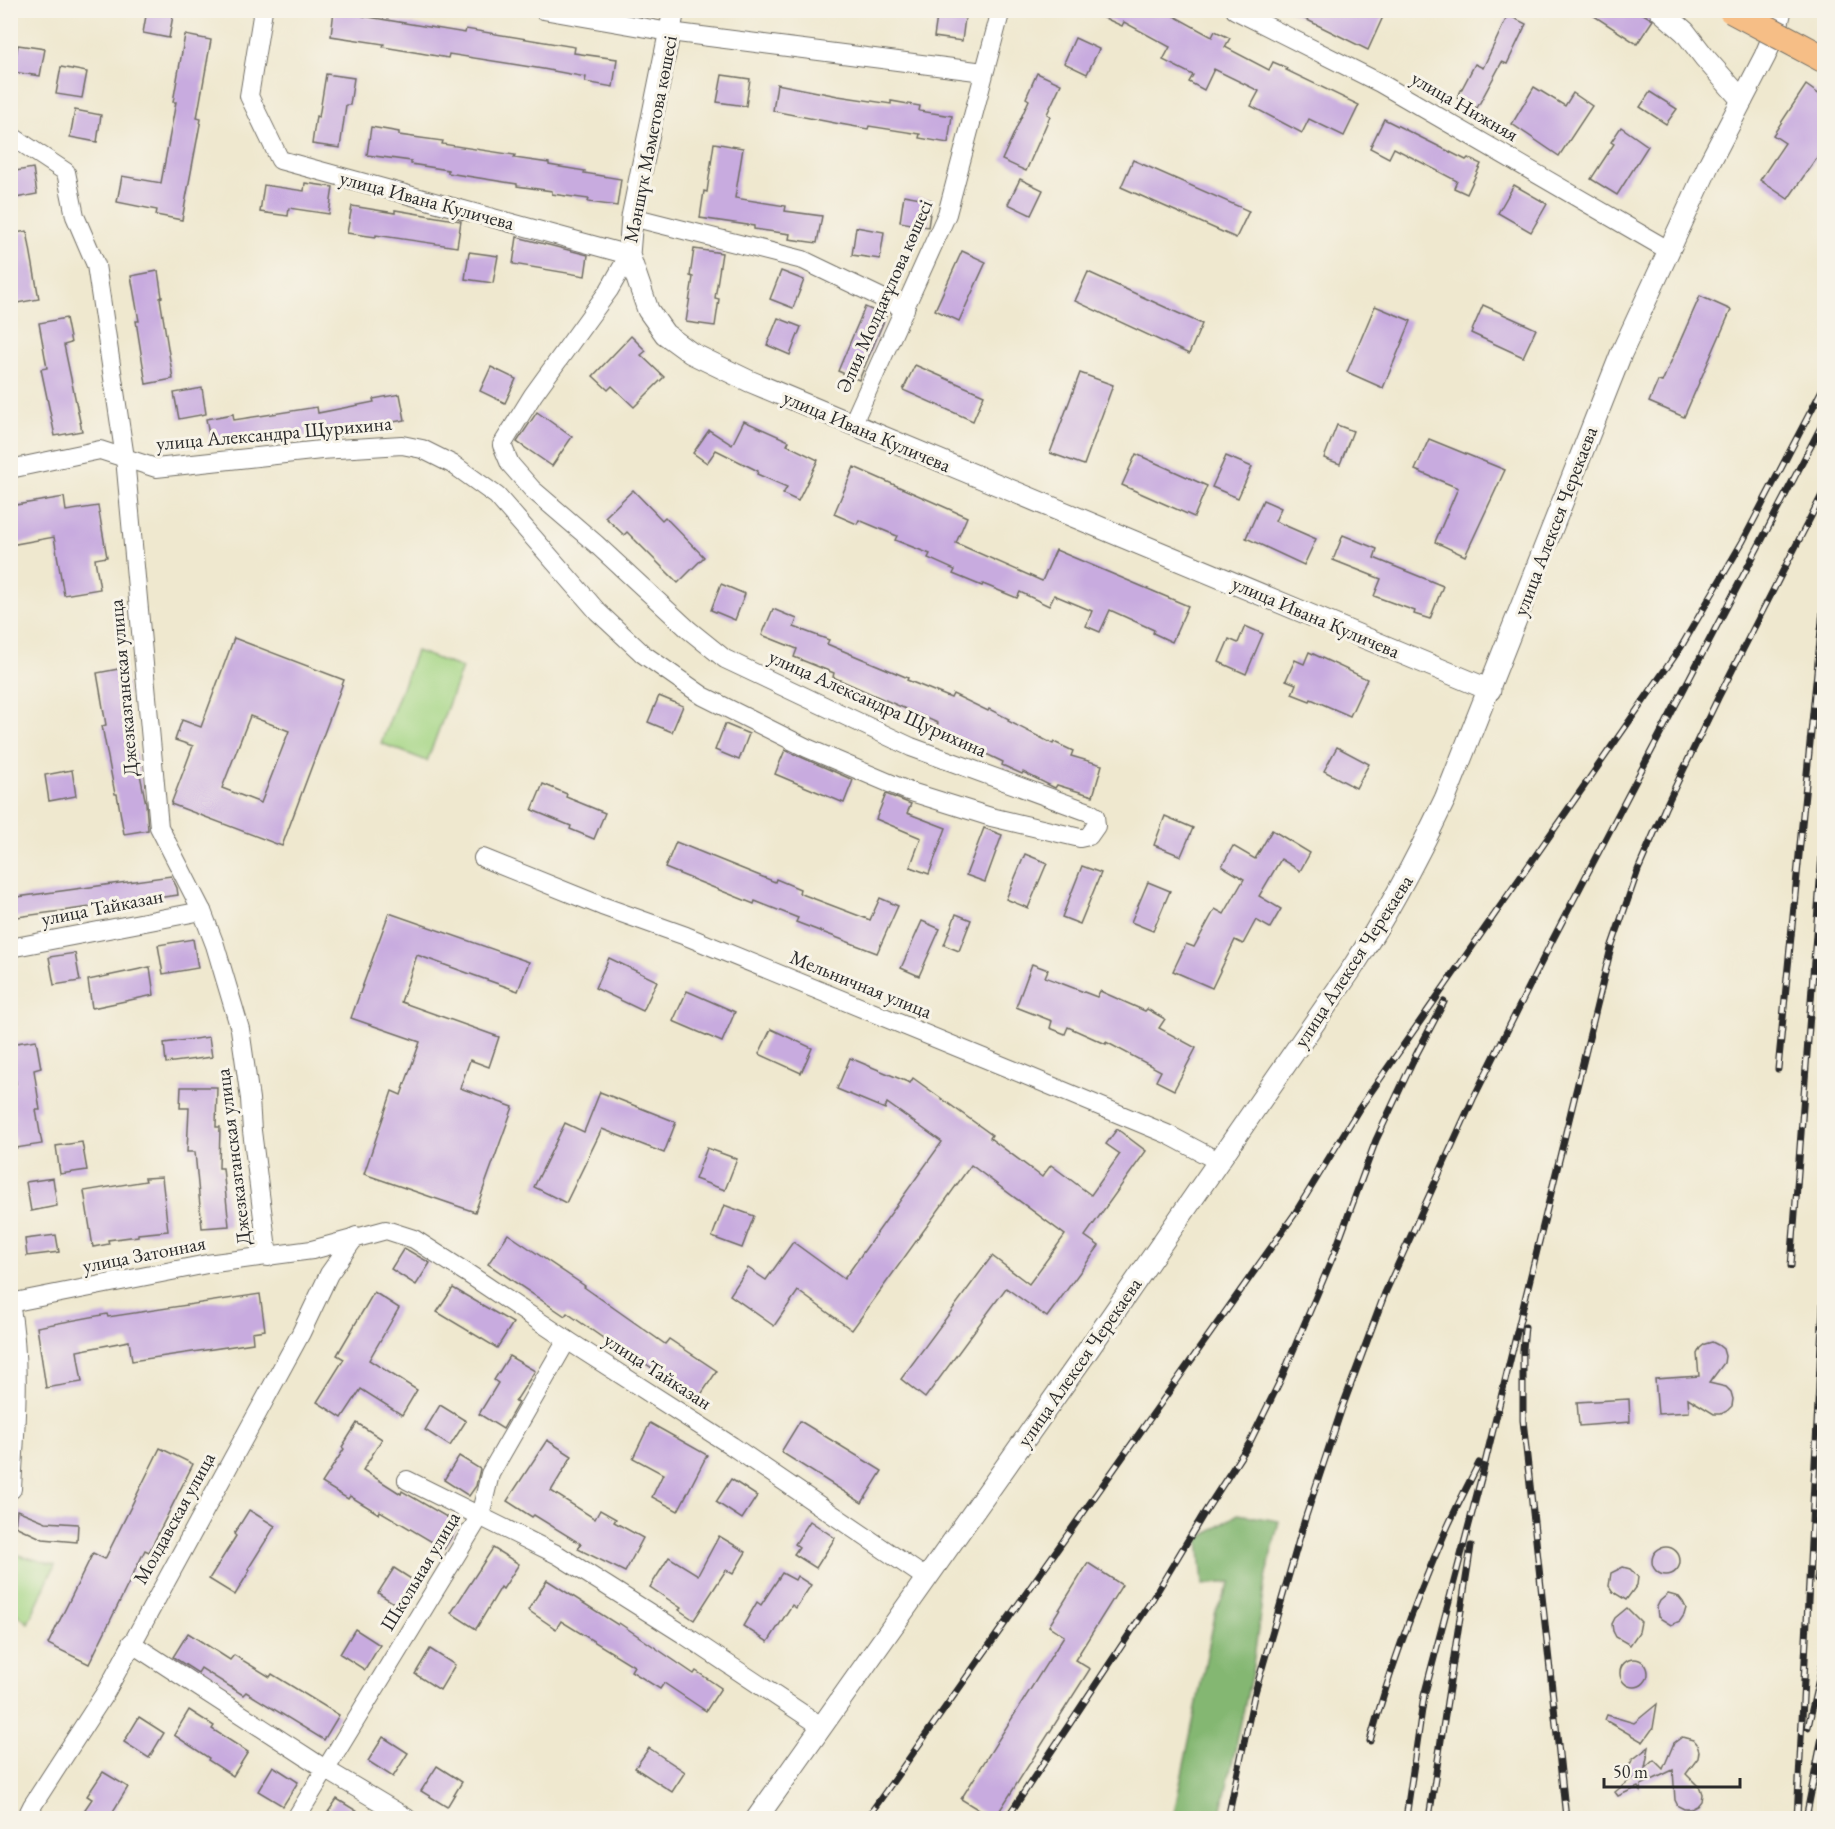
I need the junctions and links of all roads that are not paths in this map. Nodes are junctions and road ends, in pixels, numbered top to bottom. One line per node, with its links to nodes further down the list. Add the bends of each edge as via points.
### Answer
1 (263, 10): 18 (street, улица Ивана Куличева, via 249,96 280,160)
2 (543, 10): 10 (street)
3 (674, 10): 10 (street, Мәншүк Мәметова көшесі)
4 (1000, 10): 13 (street, Әлия Молдағұлова көшесі)
5 (1235, 10): 17 (street, улица Нижняя, via 1380,83)
6 (1660, 10): 14 (street, via 1685,32)
7 (1732, 10): 12 (main road, bridge)
8 (1773, 10): 11 (main road)
9 (1780, 10): 14 (street, улица Алексея Черекаева, via 1765,56)
10 (670, 32): 13 (street); 16 (street, Мәншүк Мәметова көшесі)
11 (1824, 38)
12 (1824, 58)
13 (984, 72): 19 (street, Әлия Молдағұлова көшесі, via 947,214)
14 (1742, 100): 17 (street, улица Алексея Черекаева)
15 (10, 135): 22 (street, Джезказганская улица, via 66,172 75,216 96,265)
16 (632, 217): 18 (street, Мәншүк Мәметова көшесі); 19 (street, via 803,260)
17 (1668, 250): 24 (street, улица Алексея Черекаева, via 1621,354)
18 (629, 255): 20 (street, улица Ивана Куличева, via 648,310 665,334 715,365); 21 (street, Мәншүк Мәметова көшесі)
19 (905, 309): 20 (street, Әлия Молдағұлова көшесі)
20 (852, 425): 24 (street, улица Ивана Куличева)
21 (502, 445): 22 (street, улица Александра Щурихина, via 510,464 532,489 725,659 911,747 1089,812 1095,816 1096,826 1089,836 1080,838 991,817 908,791 807,748 703,696 643,654 598,612 497,496 454,465 422,449 402,445 321,450 156,468)
22 (125, 458): 23 (street, улица Александра Щурихина, via 100,450); 26 (street, Джезказганская улица, via 159,827)
23 (10, 469)
24 (1490, 690): 28 (street, улица Алексея Черекаева, via 1445,799 1381,924)
25 (483, 858): 28 (street, Мельничная улица, via 1013,1070 1167,1134)
26 (202, 911): 27 (street, улица Тайказан); 30 (street, Джезказганская улица, via 240,1029)
27 (10, 948)
28 (1218, 1161): 36 (street, улица Алексея Черекаева)
29 (356, 1236): 30 (street, улица Затонная, via 312,1250); 32 (street, улица Тайказан, via 386,1230 414,1239); 37 (street, Молдавская улица, via 329,1274)
30 (268, 1257): 31 (street, улица Затонная, via 207,1264)
31 (10, 1303): 34 (street, via 17,1379)
32 (567, 1340): 35 (street, Школьная улица, via 490,1474); 36 (street, улица Тайказан)
33 (407, 1480): 35 (street)
34 (12, 1489)
35 (480, 1516): 38 (street, via 558,1555); 39 (street, Школьная улица)
36 (926, 1578): 38 (street, улица Алексея Черекаева)
37 (131, 1643): 39 (street); 40 (street, Молдавская улица, via 107,1690)
38 (821, 1726): 43 (street, улица Алексея Черекаева)
39 (326, 1769): 41 (street, Школьная улица); 42 (street)
40 (26, 1818)
41 (296, 1818)
42 (407, 1818)
43 (757, 1818)

